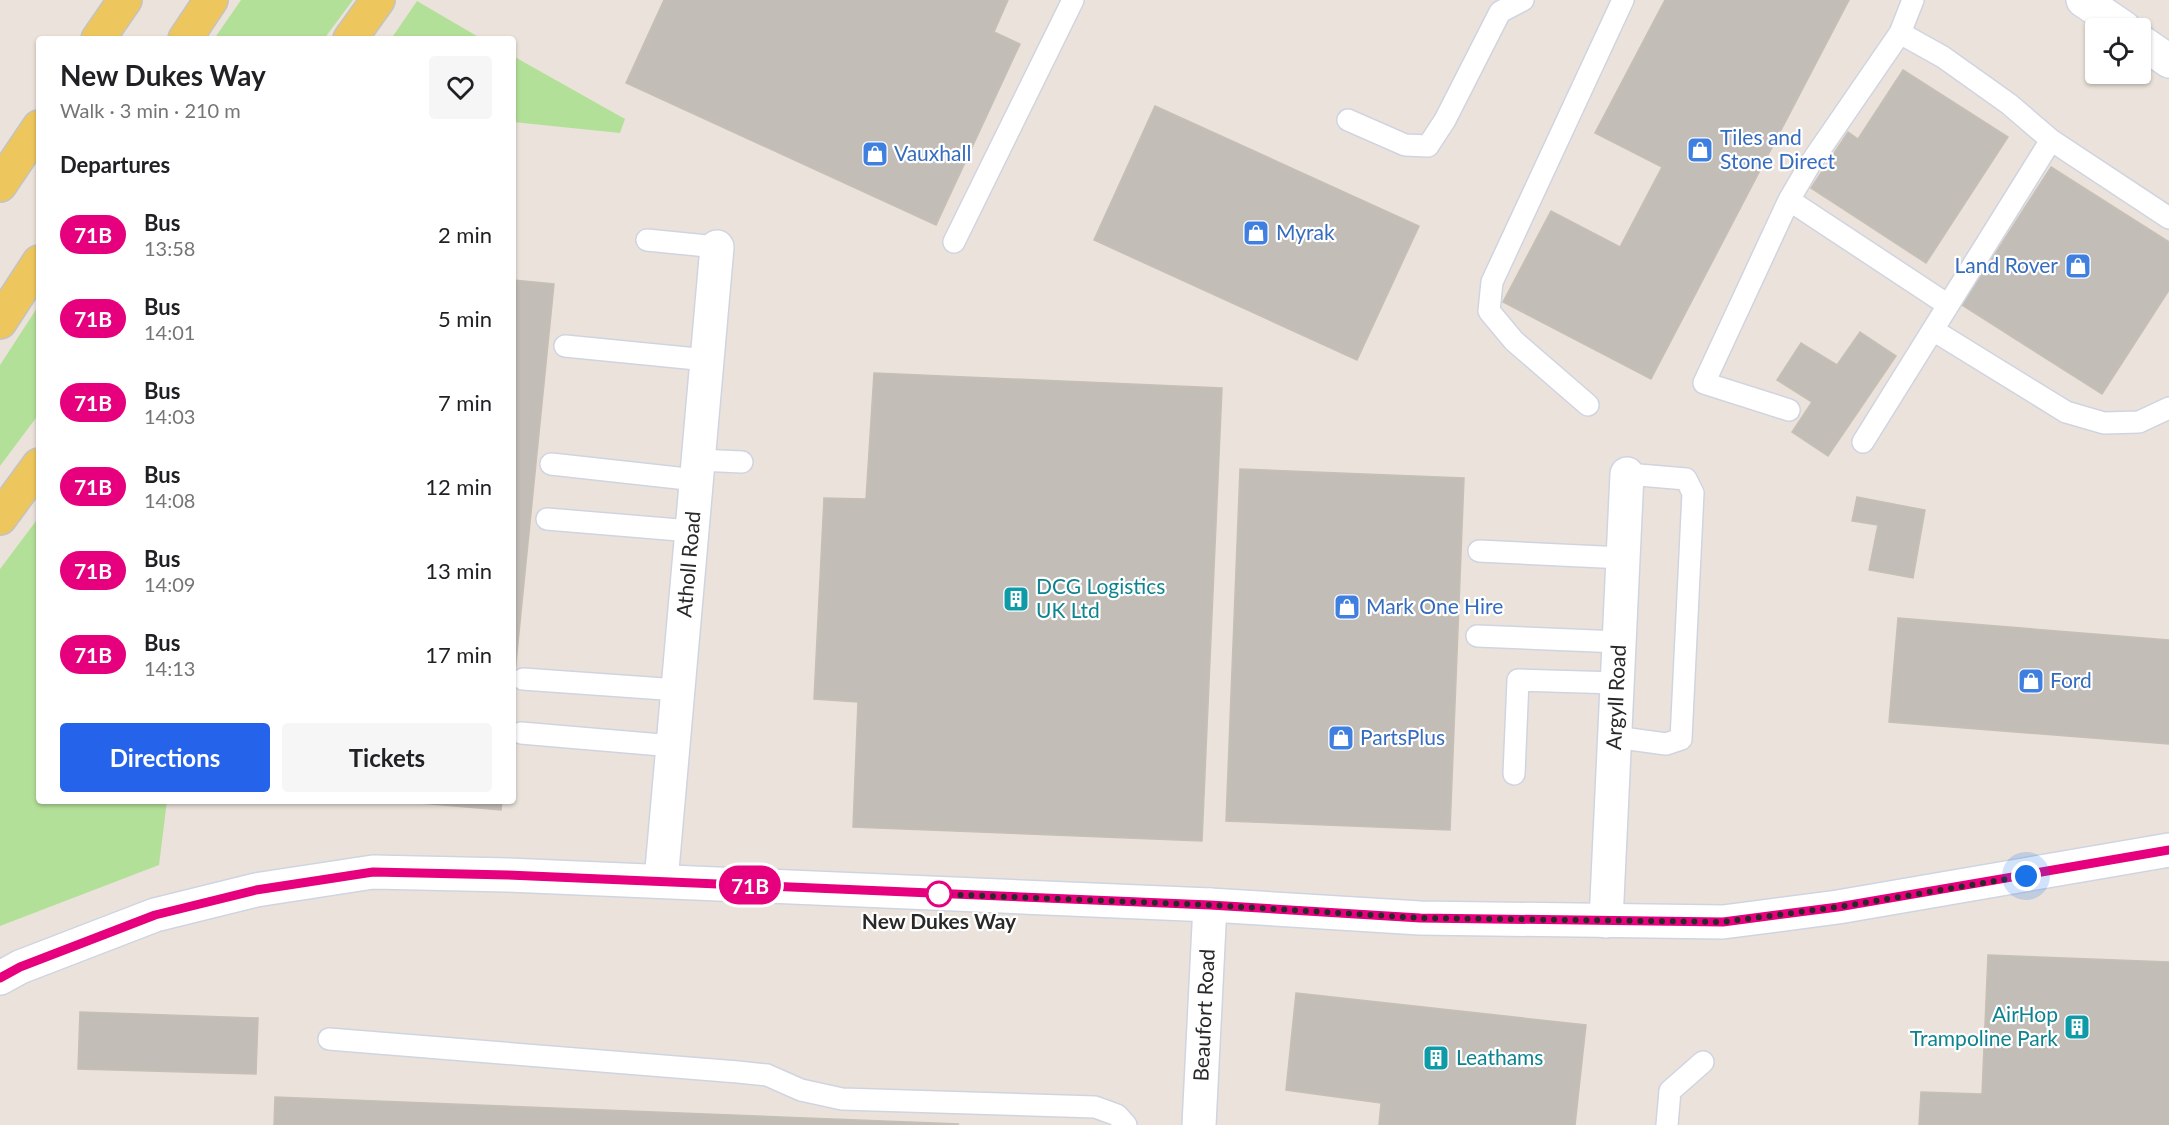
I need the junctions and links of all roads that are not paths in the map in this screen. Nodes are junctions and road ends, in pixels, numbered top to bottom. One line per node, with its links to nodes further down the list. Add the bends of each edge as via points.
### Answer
1 (125, 0): 11 (main road)
2 (211, 0): 12 (main road)
3 (378, 0): 13 (main road)
4 (1073, 0): 23 (lane)
5 (1523, 0): 16 (lane, via 1500,12 1428,146 1405,145)
6 (1623, 0): 31 (lane, via 1495,274 1489,311 1514,340)
7 (1913, 0): 10 (lane)
8 (2083, 0): 9 (street)
9 (2109, 18)
10 (1900, 33): 18 (lane, via 1943,57 2009,104); 20 (lane)
11 (101, 36)
12 (187, 36)
13 (352, 36)
14 (2151, 48): 15 (street)
15 (2169, 61)
16 (1347, 120)
17 (36, 131): 19 (main road)
18 (2050, 140): 21 (lane); 26 (lane)
19 (0, 185)
20 (1789, 200): 26 (lane); 33 (lane, via 1704,383)
21 (2169, 218)
22 (647, 240): 24 (lane)
23 (954, 243)
24 (717, 247): 30 (street, Atholl Road)
25 (36, 267): 27 (main road)
26 (1948, 305): 28 (lane)
27 (0, 322)
28 (1933, 330): 32 (lane, via 2066,412 2104,423 2139,422); 34 (lane)
29 (565, 346): 30 (lane)
30 (707, 360): 38 (street, Atholl Road)
31 (1588, 405)
32 (2169, 408)
33 (1789, 410)
34 (1863, 442)
35 (742, 462): 38 (lane)
36 (551, 464): 38 (lane)
37 (36, 469): 40 (main road)
38 (697, 470): 42 (street, Atholl Road)
39 (1627, 474): 44 (street, Argyll Road); 51 (lane, via 1686,479 1693,493 1692,551 1681,739 1666,744)
40 (0, 518)
41 (548, 519): 42 (lane)
42 (692, 531): 49 (street, Atholl Road)
43 (1479, 551): 44 (lane)
44 (1623, 558): 46 (street, Argyll Road)
45 (1477, 636): 46 (lane)
46 (1619, 642): 48 (street, Argyll Road)
47 (523, 679): 49 (lane)
48 (1617, 683): 51 (street, Argyll Road); 53 (lane, via 1518,680)
49 (678, 690): 52 (street, Atholl Road)
50 (521, 733): 52 (lane)
51 (1615, 737): 57 (street, Argyll Road)
52 (672, 746): 55 (street, Atholl Road)
53 (1514, 774)
54 (2169, 850): 57 (street, via 1838,907 1723,922)
55 (661, 881): 56 (street); 58 (street, via 373,872 256,890 155,915)
56 (1210, 905): 57 (street, via 1420,918); 62 (street, Beaufort Road)
57 (1606, 921)
58 (0, 978)
59 (329, 1039): 61 (lane, via 738,1071 766,1075 801,1090 842,1099 1095,1107 1117,1115)
60 (1703, 1062): 63 (lane, via 1670,1092)
61 (1126, 1125)
62 (1199, 1125)
63 (1667, 1125)

